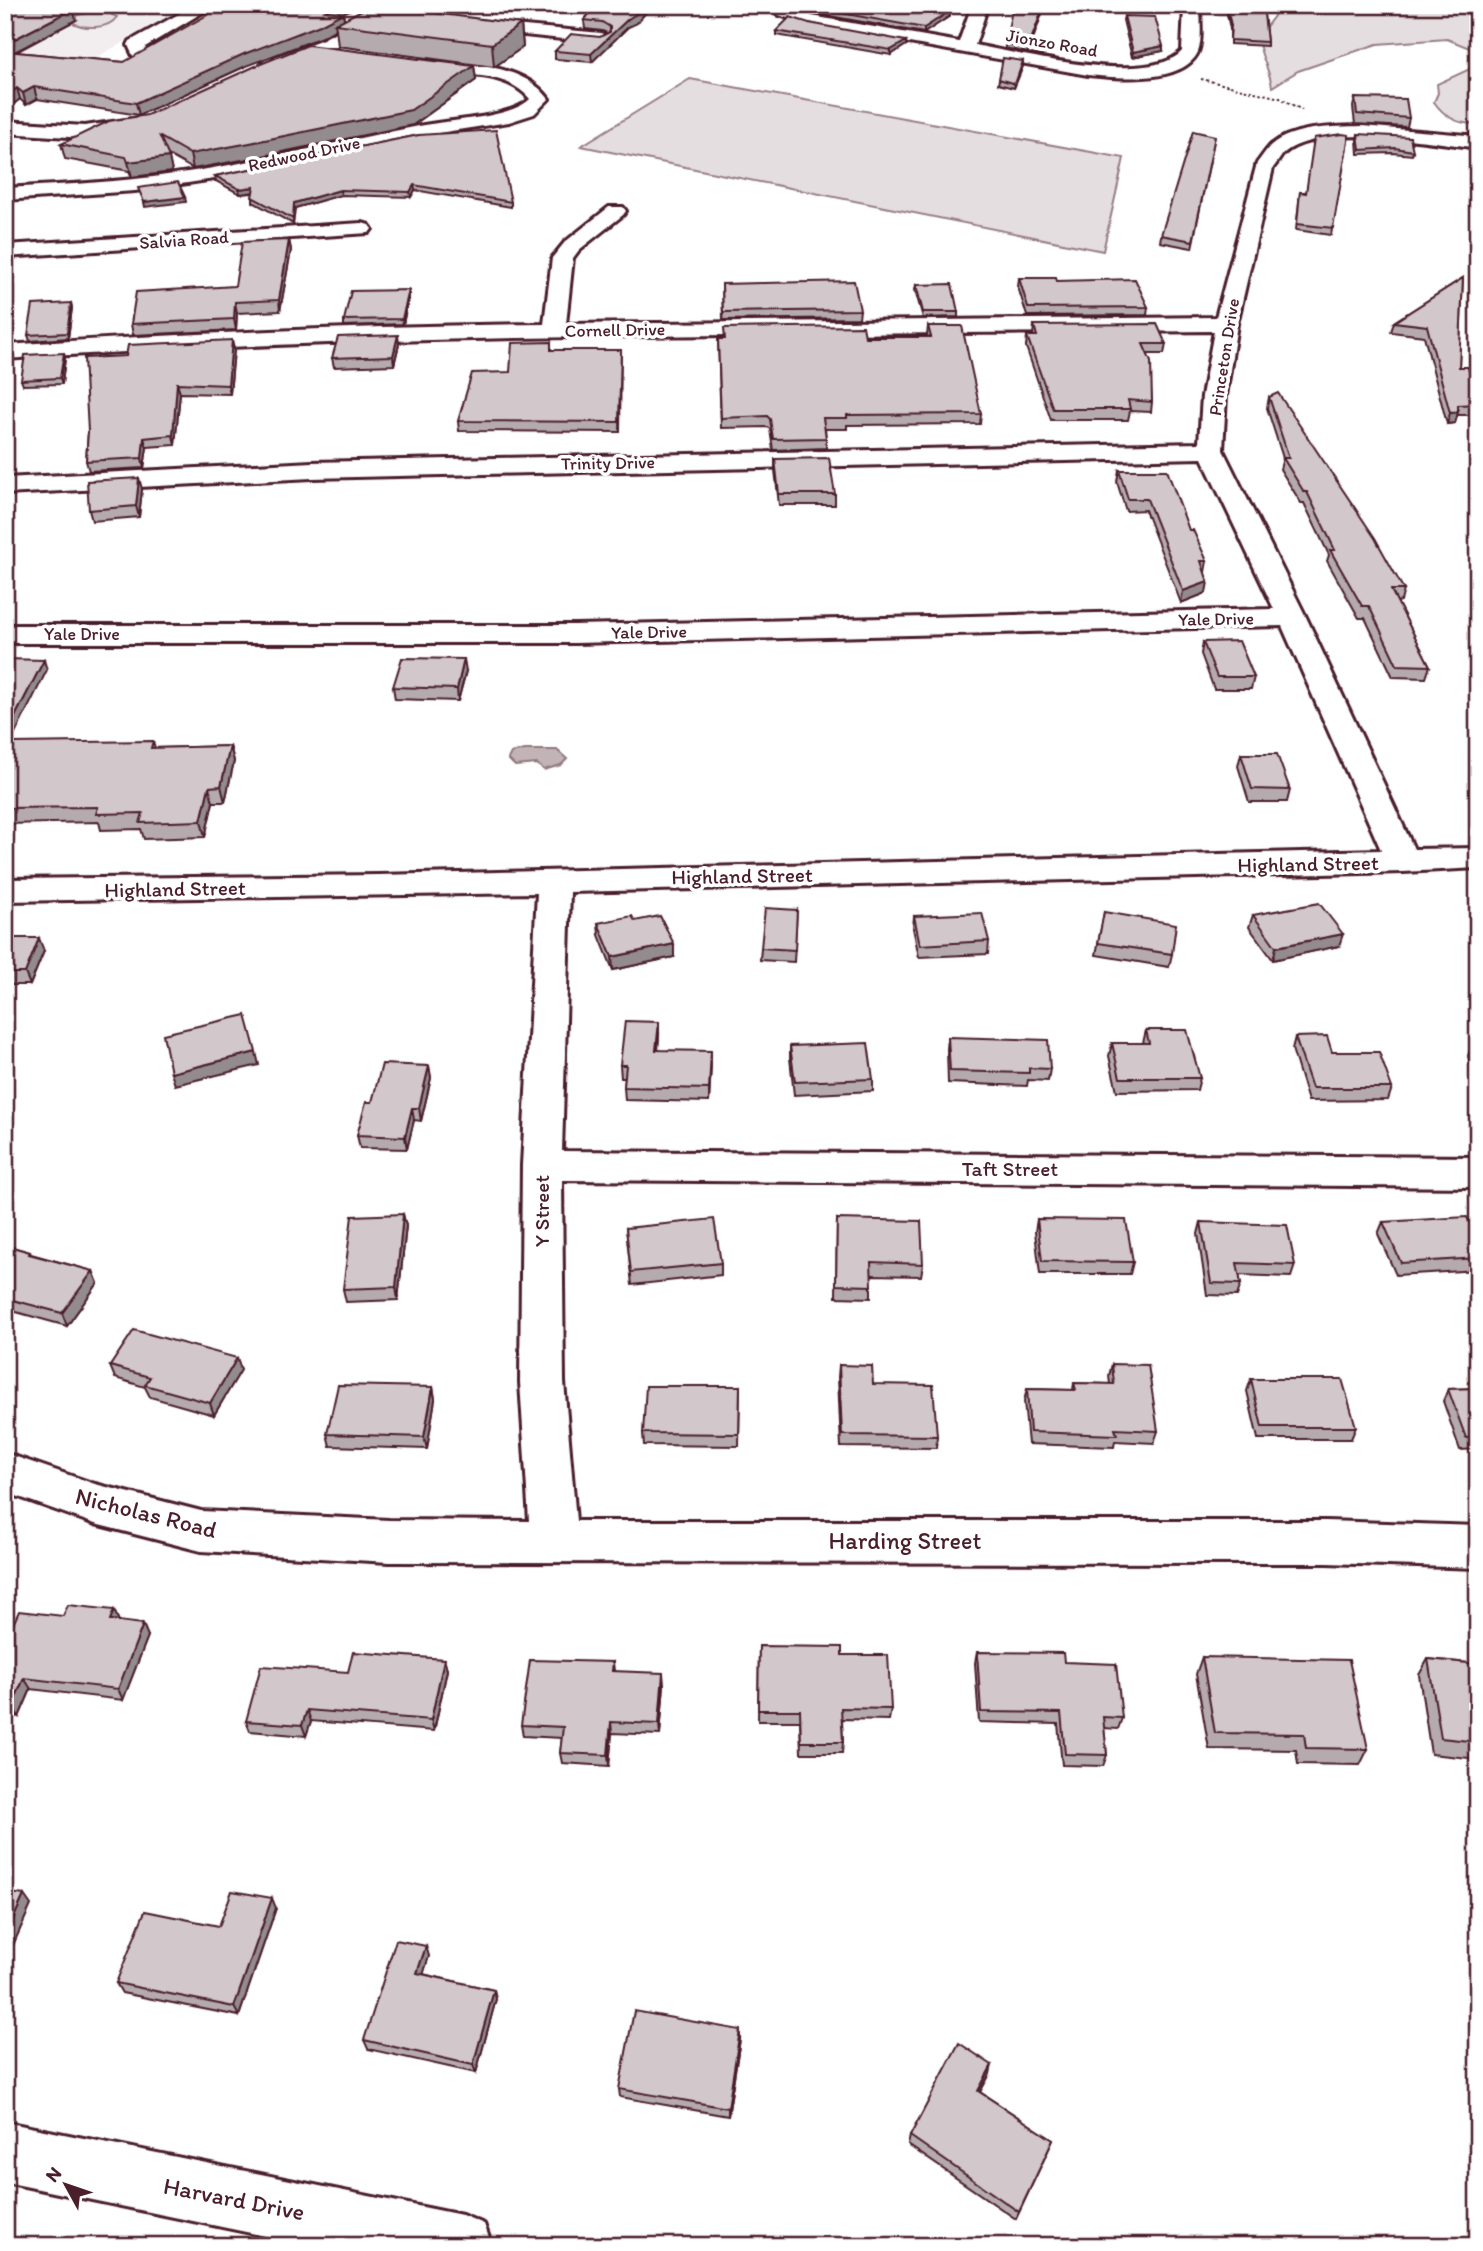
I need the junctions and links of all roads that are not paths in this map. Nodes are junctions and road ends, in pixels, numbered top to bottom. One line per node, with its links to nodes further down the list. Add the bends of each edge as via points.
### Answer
1 (207, 5): 17 (street, via 136,45)
2 (360, 5): 7 (street)
3 (449, 5): 10 (street)
4 (778, 5): 15 (street, Jionzo Road, via 809,20)
5 (980, 5): 15 (street)
6 (1192, 5): 15 (street, Jionzo Road, via 1190,52 1163,68 1096,71)
7 (388, 11): 10 (street); 16 (street)
8 (491, 12): 11 (street)
9 (569, 15): 12 (street)
10 (423, 22): 11 (street)
11 (459, 25): 12 (street)
12 (546, 34): 13 (street); 14 (street)
13 (601, 38)
14 (530, 46)
15 (965, 48)
16 (310, 51): 18 (street); 21 (street)
17 (139, 52)
18 (340, 54)
19 (509, 63): 22 (street)
20 (408, 64): 22 (street)
21 (253, 72)
22 (492, 74): 26 (street, Redwood Drive, via 514,79 537,94 539,101 512,115 188,177)
23 (154, 119): 24 (street, via 85,132)
24 (5, 127)
25 (1478, 142): 30 (street, Princeton Drive, via 1343,132 1292,141 1275,150 1267,158)
26 (5, 194)
27 (616, 211): 31 (street, via 563,258)
28 (362, 229): 29 (street, Salvia Road)
29 (5, 251)
30 (1226, 324): 31 (street, Cornell Drive); 33 (street, Princeton Drive, via 1214,396)
31 (554, 331): 32 (street, Cornell Drive, via 254,337)
32 (5, 352)
33 (1212, 450): 34 (street, Trinity Drive, via 392,466); 35 (street, Princeton Drive)
34 (5, 486)
35 (1292, 617): 36 (street, Yale Drive, via 575,634); 38 (street, Princeton Drive)
36 (5, 634)
37 (1478, 858): 38 (street, Highland Street)
38 (1403, 862): 39 (street, Highland Street)
39 (554, 881): 40 (street, Highland Street); 41 (street, Y Street)
40 (5, 890)
41 (542, 1165): 42 (street, Taft Street); 45 (street, Y Street, via 541,1382)
42 (1478, 1172)
43 (5, 1472): 44 (street, Nicholas Road, via 95,1504 201,1531)
44 (332, 1538): 45 (street, Harding Street)
45 (554, 1540): 46 (street, Harding Street, via 1326,1542)
46 (1478, 1547)
47 (5, 2152): 48 (street, Harvard Drive)
48 (463, 2246)

